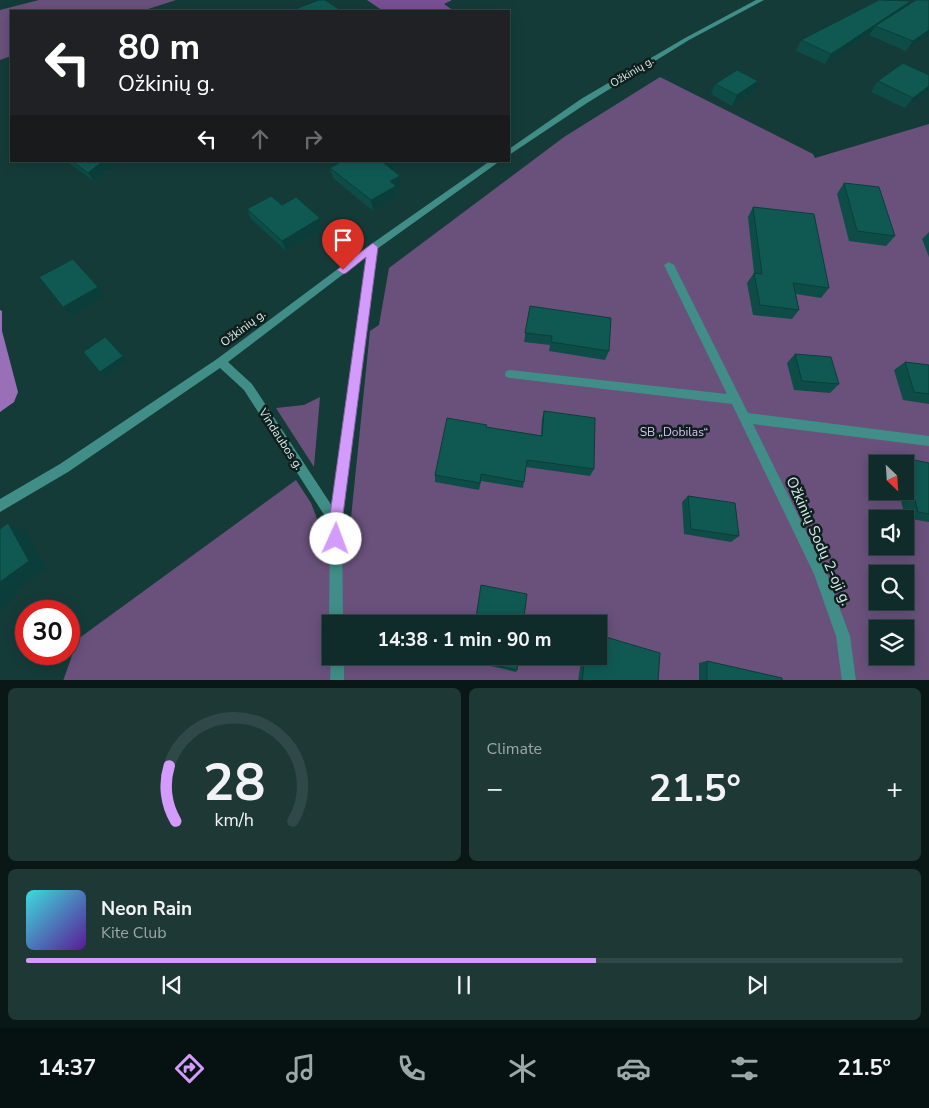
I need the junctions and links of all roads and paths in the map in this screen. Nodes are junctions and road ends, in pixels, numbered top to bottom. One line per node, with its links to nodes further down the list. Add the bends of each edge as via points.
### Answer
1 (761, 0): 2 (street, Ožkinių g., via 584,100)
2 (510, 152)
3 (495, 162): 4 (street, Ožkinių g.)
4 (373, 247): 6 (street, Ožkinių g.); 12 (street)
5 (669, 265): 8 (street, Ožkinių Sodų 2-oji g.)
6 (221, 362): 11 (street, Ožkinių g., via 64,468); 12 (street, Vindaubos g., via 248,387)
7 (510, 374): 8 (street)
8 (736, 400): 9 (street, Ožkinių Sodų 2-oji g.)
9 (745, 418): 10 (street); 16 (street, Ožkinių Sodų 2-oji g., via 820,572 843,636)
10 (929, 441)
11 (0, 506)
12 (336, 522): 13 (street)
13 (336, 615)
14 (337, 665): 15 (street)
15 (337, 680)
16 (849, 680)

